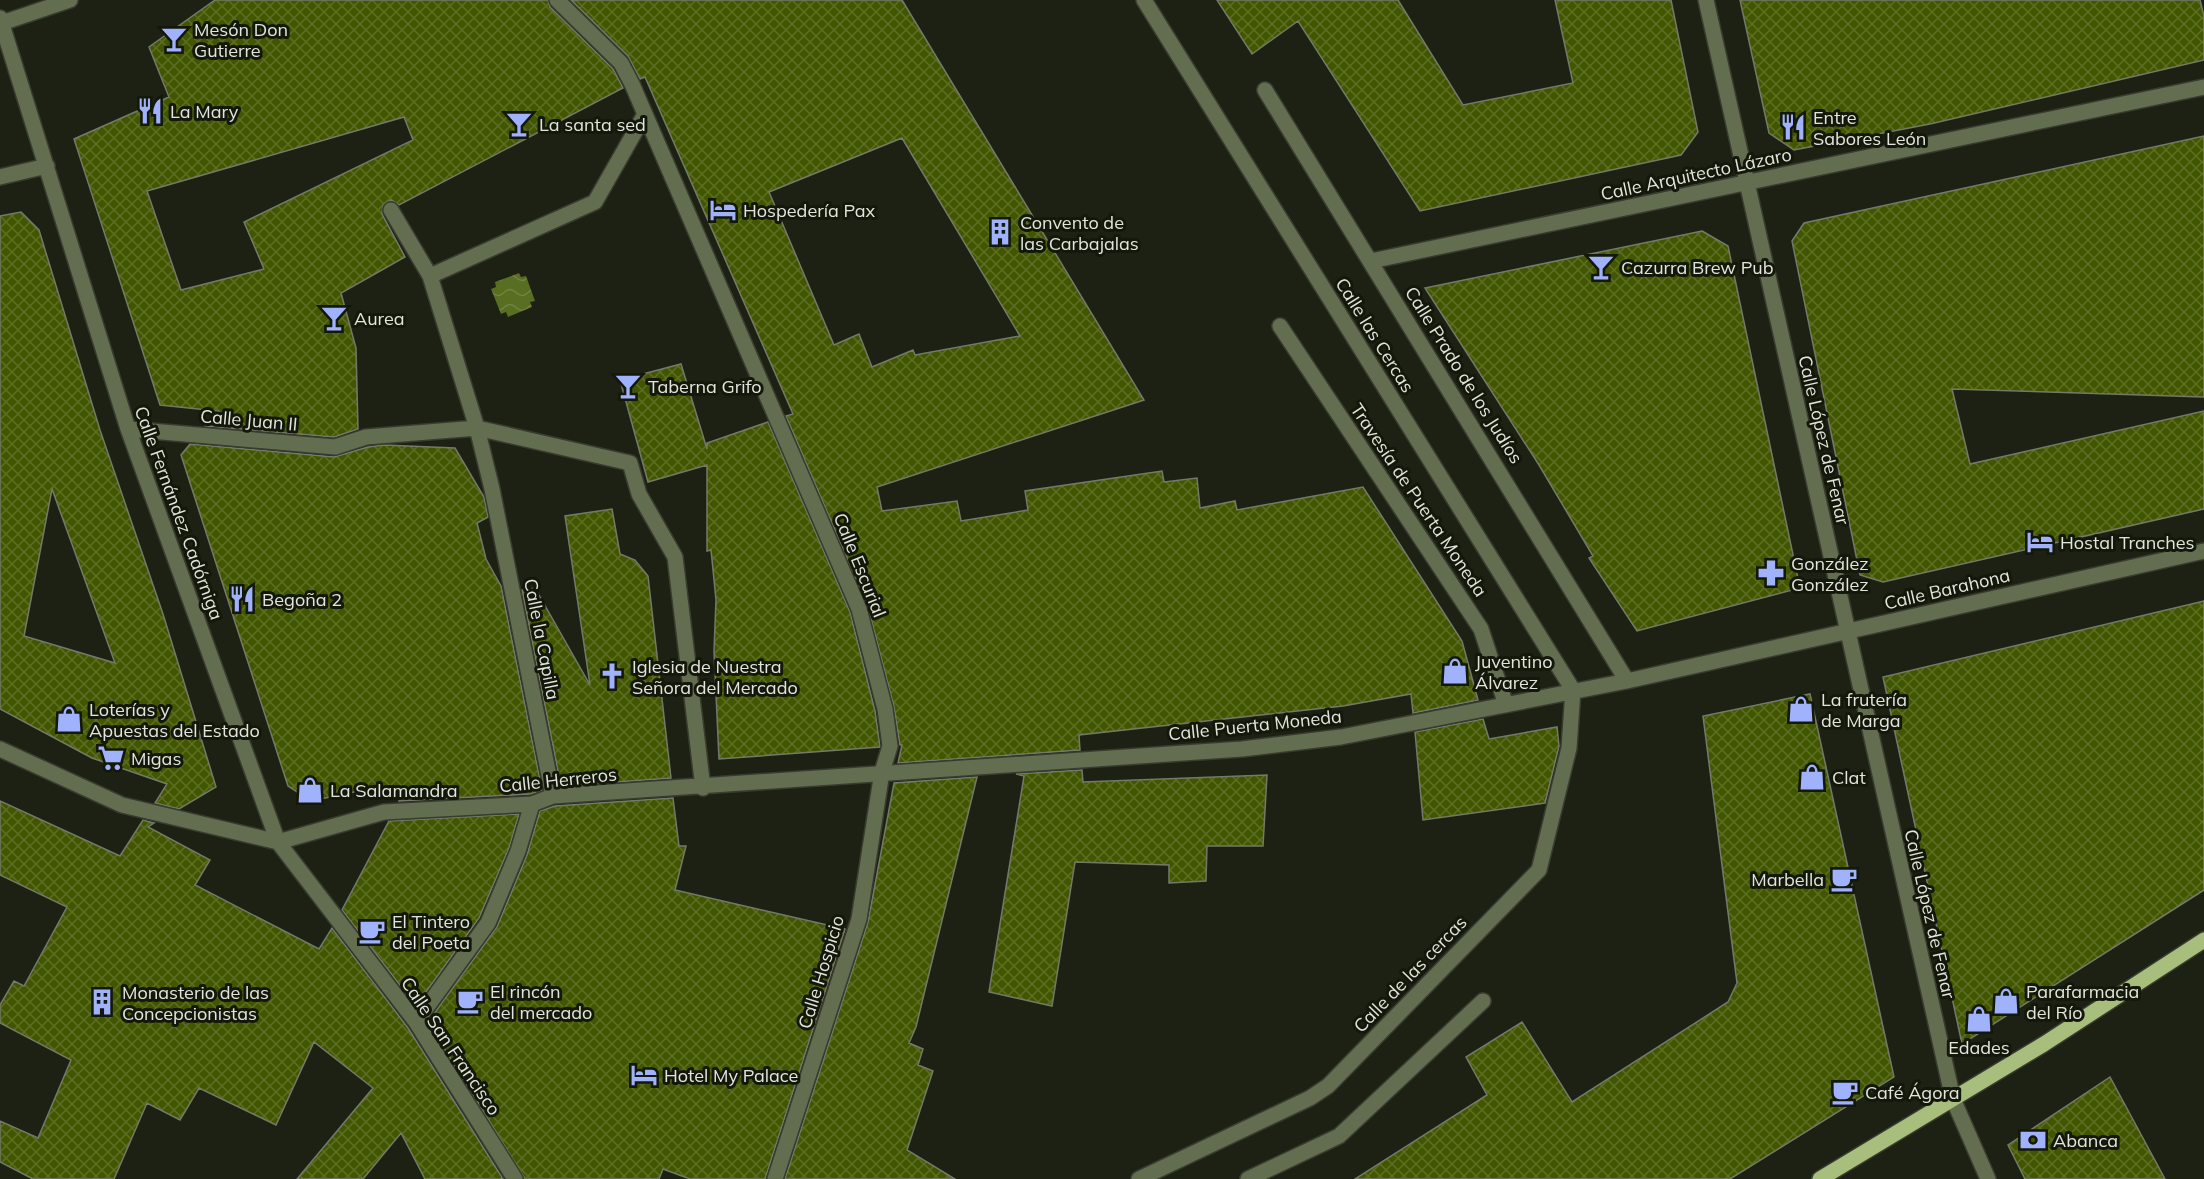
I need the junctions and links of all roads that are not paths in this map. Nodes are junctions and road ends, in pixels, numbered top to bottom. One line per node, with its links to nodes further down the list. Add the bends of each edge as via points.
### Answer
1 (70, 0): 5 (street)
2 (557, 0): 8 (street, Calle Escurial, via 621,63)
3 (1144, 0): 21 (street, Calle las Cercas)
4 (1706, 0): 11 (street, Calle López de Fenar)
5 (1, 21): 9 (street, Calle Fernández Cadórniga)
6 (2204, 87): 11 (street, Calle Arquitecto Lázaro)
7 (1265, 90): 13 (street, Calle Prado de los Judíos)
8 (645, 114): 14 (street, via 595,202); 24 (street, Calle Escurial, via 860,609 885,709 890,746)
9 (47, 166): 10 (street); 17 (street, Calle Fernández Cadórniga)
10 (5, 175)
11 (1747, 184): 13 (street, Calle Arquitecto Lázaro); 19 (street, Calle López de Fenar)
12 (391, 210): 14 (street, Calle la Capilla)
13 (1371, 261): 20 (street, Calle Prado de los Judíos)
14 (430, 276): 16 (street, Calle la Capilla)
15 (1280, 326): 22 (street, Travesía de Puerta Moneda, via 1481,629)
16 (477, 428): 17 (street, Calle Juan II, via 366,437 334,447); 25 (street, Calle Juan II, via 630,463 639,494 675,557); 26 (street, Calle la Capilla)
17 (128, 429): 28 (street, Calle Fernández Cadórniga)
18 (2204, 550): 19 (street, Calle Barahona)
19 (1846, 631): 20 (street, Calle Barahona); 33 (street, Calle López de Fenar)
20 (1627, 681): 21 (street, Calle Puerta Moneda)
21 (1573, 690): 22 (street, Calle Puerta Moneda); 36 (street, Calle de las cercas, via 1569,748 1539,870 1328,1086)
22 (1506, 705): 24 (street, Calle Puerta Moneda, via 1341,737 1242,749)
23 (0, 749): 28 (street, via 122,805)
24 (882, 772): 25 (street, Calle Herreros); 35 (street, Calle Hospicio, via 859,919)
25 (703, 788): 26 (street, Calle Herreros)
26 (553, 796): 27 (street, Calle Herreros)
27 (532, 804): 28 (street, Calle Herreros, via 384,812); 32 (street, via 518,851 488,923)
28 (278, 842): 29 (street, Calle Fernández Cadórniga)
29 (329, 911): 32 (street, Calle San Francisco)
30 (2204, 940): 33 (main road)
31 (1483, 1001): 37 (street, via 1339,1136)
32 (416, 1022): 34 (street, Calle San Francisco)
33 (1953, 1099): 38 (main road); 39 (street, Calle López de Fenar)
34 (515, 1179)
35 (775, 1179)
36 (1139, 1179)
37 (1248, 1179)
38 (1820, 1179)
39 (1988, 1179)

